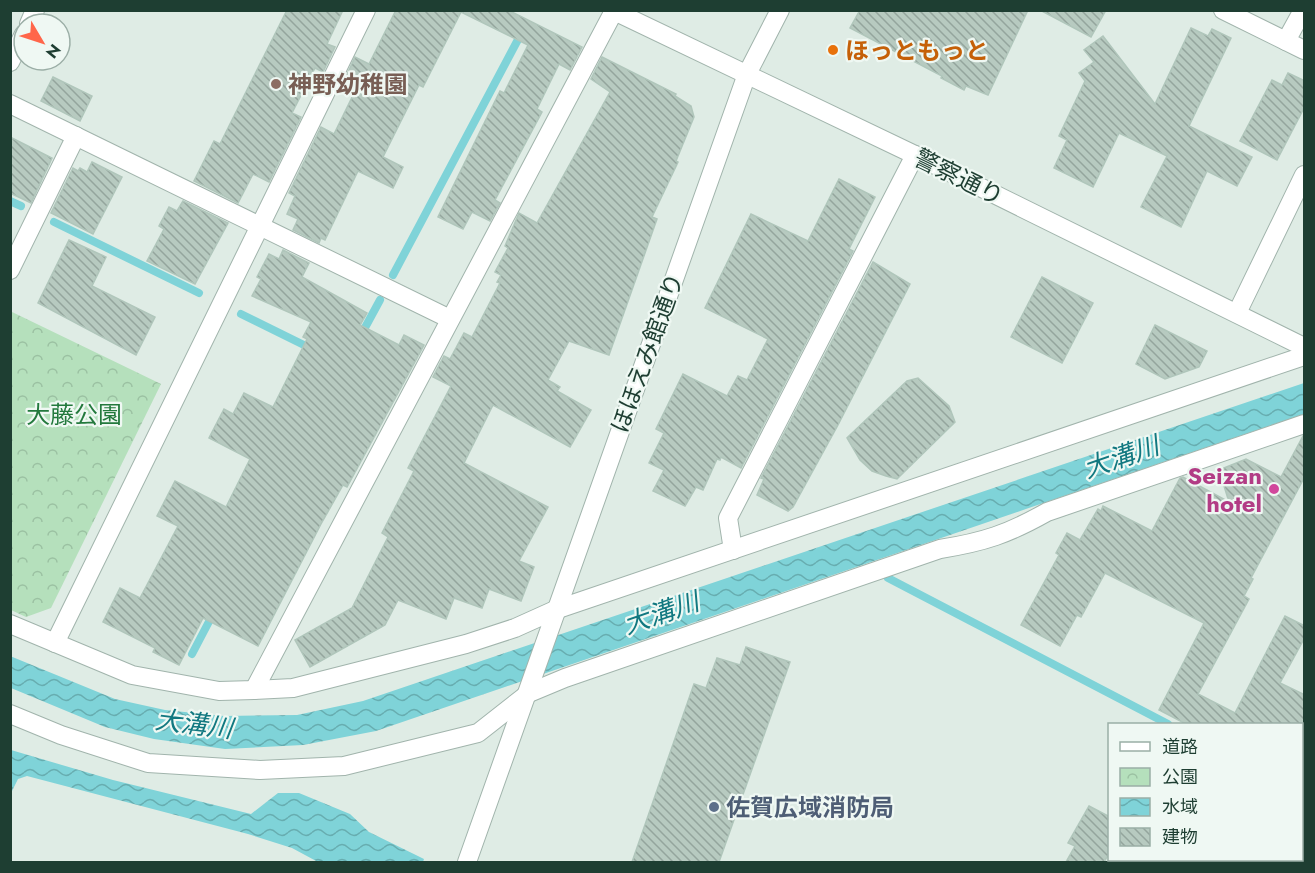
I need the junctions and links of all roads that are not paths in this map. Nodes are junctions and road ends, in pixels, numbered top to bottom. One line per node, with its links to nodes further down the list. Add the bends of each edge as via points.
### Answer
1 (366, 10): 13 (street)
2 (780, 10): 8 (street, ほほえみ館通り)
3 (1223, 10): 6 (street)
4 (1303, 10): 6 (street)
5 (613, 11): 8 (street, 警察通り); 16 (street)
6 (1286, 41): 7 (street)
7 (1305, 50)
8 (747, 74): 11 (street, 警察通り); 21 (street, ほほえみ館通り)
9 (10, 104): 10 (street)
10 (76, 136): 13 (street); 14 (street)
11 (915, 155): 15 (street, 警察通り); 20 (street, via 728,518)
12 (1305, 175): 15 (street)
13 (259, 226): 16 (street); 23 (street)
14 (10, 270)
15 (1237, 313): 17 (street, 警察通り)
16 (450, 318): 25 (street)
17 (1305, 346)
18 (1305, 356): 20 (street)
19 (1305, 424): 24 (street, via 1047,512 981,542 940,549)
20 (733, 550): 21 (street)
21 (555, 610): 24 (street, ほほえみ館通り); 25 (street, via 466,644 293,688)
22 (10, 624): 23 (street)
23 (55, 643): 25 (street, via 132,675 219,691)
24 (530, 687): 26 (street, via 478,733 344,766 260,770 148,763); 27 (street)
25 (255, 690)
26 (10, 714)
27 (466, 862)

